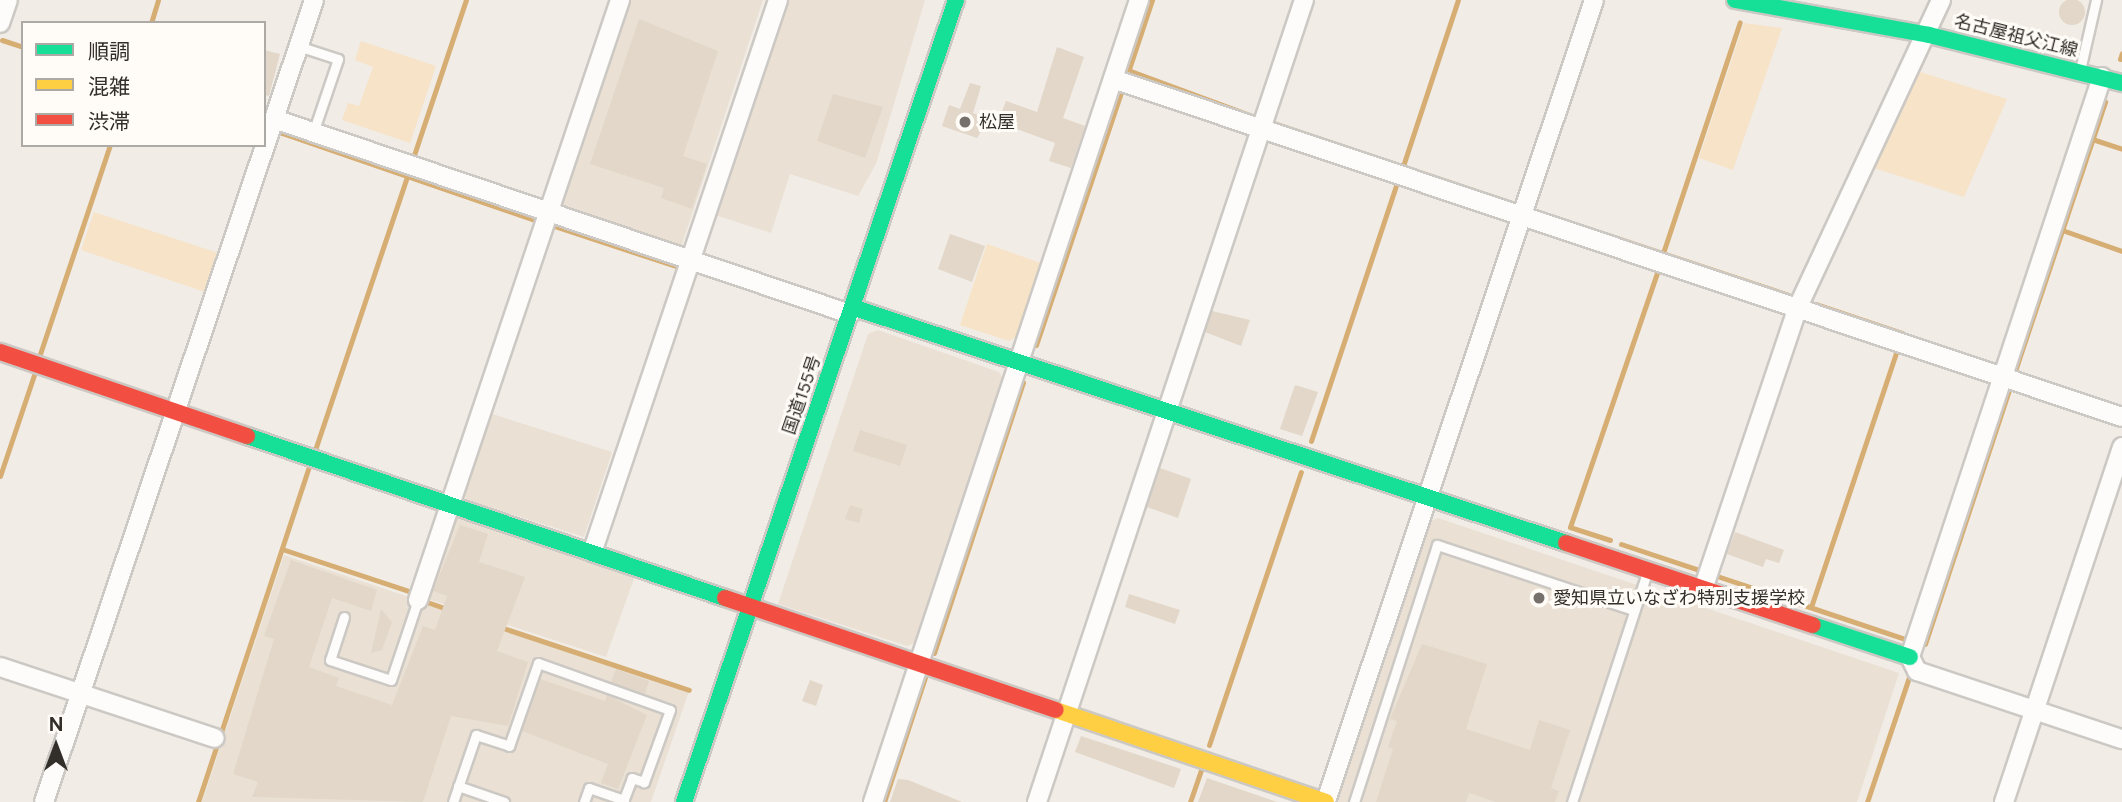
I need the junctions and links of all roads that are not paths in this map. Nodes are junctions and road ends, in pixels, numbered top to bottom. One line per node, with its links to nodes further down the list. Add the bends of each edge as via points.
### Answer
1 (8, 0): 12 (street)
2 (314, 0): 14 (street)
3 (620, 0): 23 (street)
4 (778, 0): 25 (street)
5 (956, 0): 27 (main road, 国道155号)
6 (1139, 0): 17 (street)
7 (1304, 0): 20 (street)
8 (1594, 0): 24 (street)
9 (1735, 0): 13 (main road, 名古屋祖父江線)
10 (1941, 0): 13 (street)
11 (2096, 0): 15 (lane)
12 (0, 23)
13 (1929, 35): 15 (main road, 名古屋祖父江線); 26 (street)
14 (298, 46): 19 (street); 21 (lane, via 338,60)
15 (2079, 71): 16 (main road, 名古屋祖父江線)
16 (2102, 77): 18 (main road, 名古屋祖父江線); 30 (street)
17 (1113, 79): 20 (street); 29 (street)
18 (2122, 83)
19 (270, 121): 21 (street)
20 (1261, 129): 24 (street); 32 (street)
21 (313, 133): 23 (street)
22 (262, 147): 31 (street)
23 (549, 212): 25 (street); 36 (street)
24 (1522, 217): 26 (street); 35 (street)
25 (691, 260): 27 (street); 37 (street)
26 (1797, 309): 30 (street); 39 (street)
27 (851, 310): 29 (main road); 41 (main road, 国道155号)
28 (0, 352): 31 (main road)
29 (1019, 362): 32 (main road); 45 (street)
30 (2002, 378): 33 (street); 44 (street)
31 (176, 411): 36 (main road); 47 (street)
32 (1166, 411): 35 (main road); 48 (street)
33 (2122, 418)
34 (2122, 447): 49 (street)
35 (1429, 498): 38 (main road); 53 (street)
36 (451, 503): 37 (main road); 40 (street)
37 (593, 550): 41 (main road)
38 (1647, 570): 39 (main road); 42 (lane)
39 (1703, 589): 44 (main road)
40 (418, 600): 43 (lane, via 391,680 330,660)
41 (752, 603): 45 (main road); 59 (main road, 国道155号)
42 (1634, 610): 62 (lane, via 1437,545); 63 (lane)
43 (344, 617)
44 (1910, 657): 49 (street, via 1917,671)
45 (920, 660): 48 (main road); 60 (street)
46 (0, 667): 47 (street)
47 (81, 694): 50 (street); 55 (street)
48 (1067, 710): 53 (main road); 61 (street)
49 (2035, 710): 51 (street); 64 (street)
50 (215, 738)
51 (2122, 739)
52 (458, 786): 54 (lane, via 477,735 509,746 538,663 670,710 644,782 632,778); 56 (lane); 57 (lane)
53 (1326, 800)
54 (624, 801): 58 (lane, via 589,788)
55 (44, 802)
56 (453, 802)
57 (504, 802)
58 (584, 802)
59 (684, 802)
60 (873, 802)
61 (1037, 802)
62 (1354, 802)
63 (1572, 802)
64 (2004, 802)

